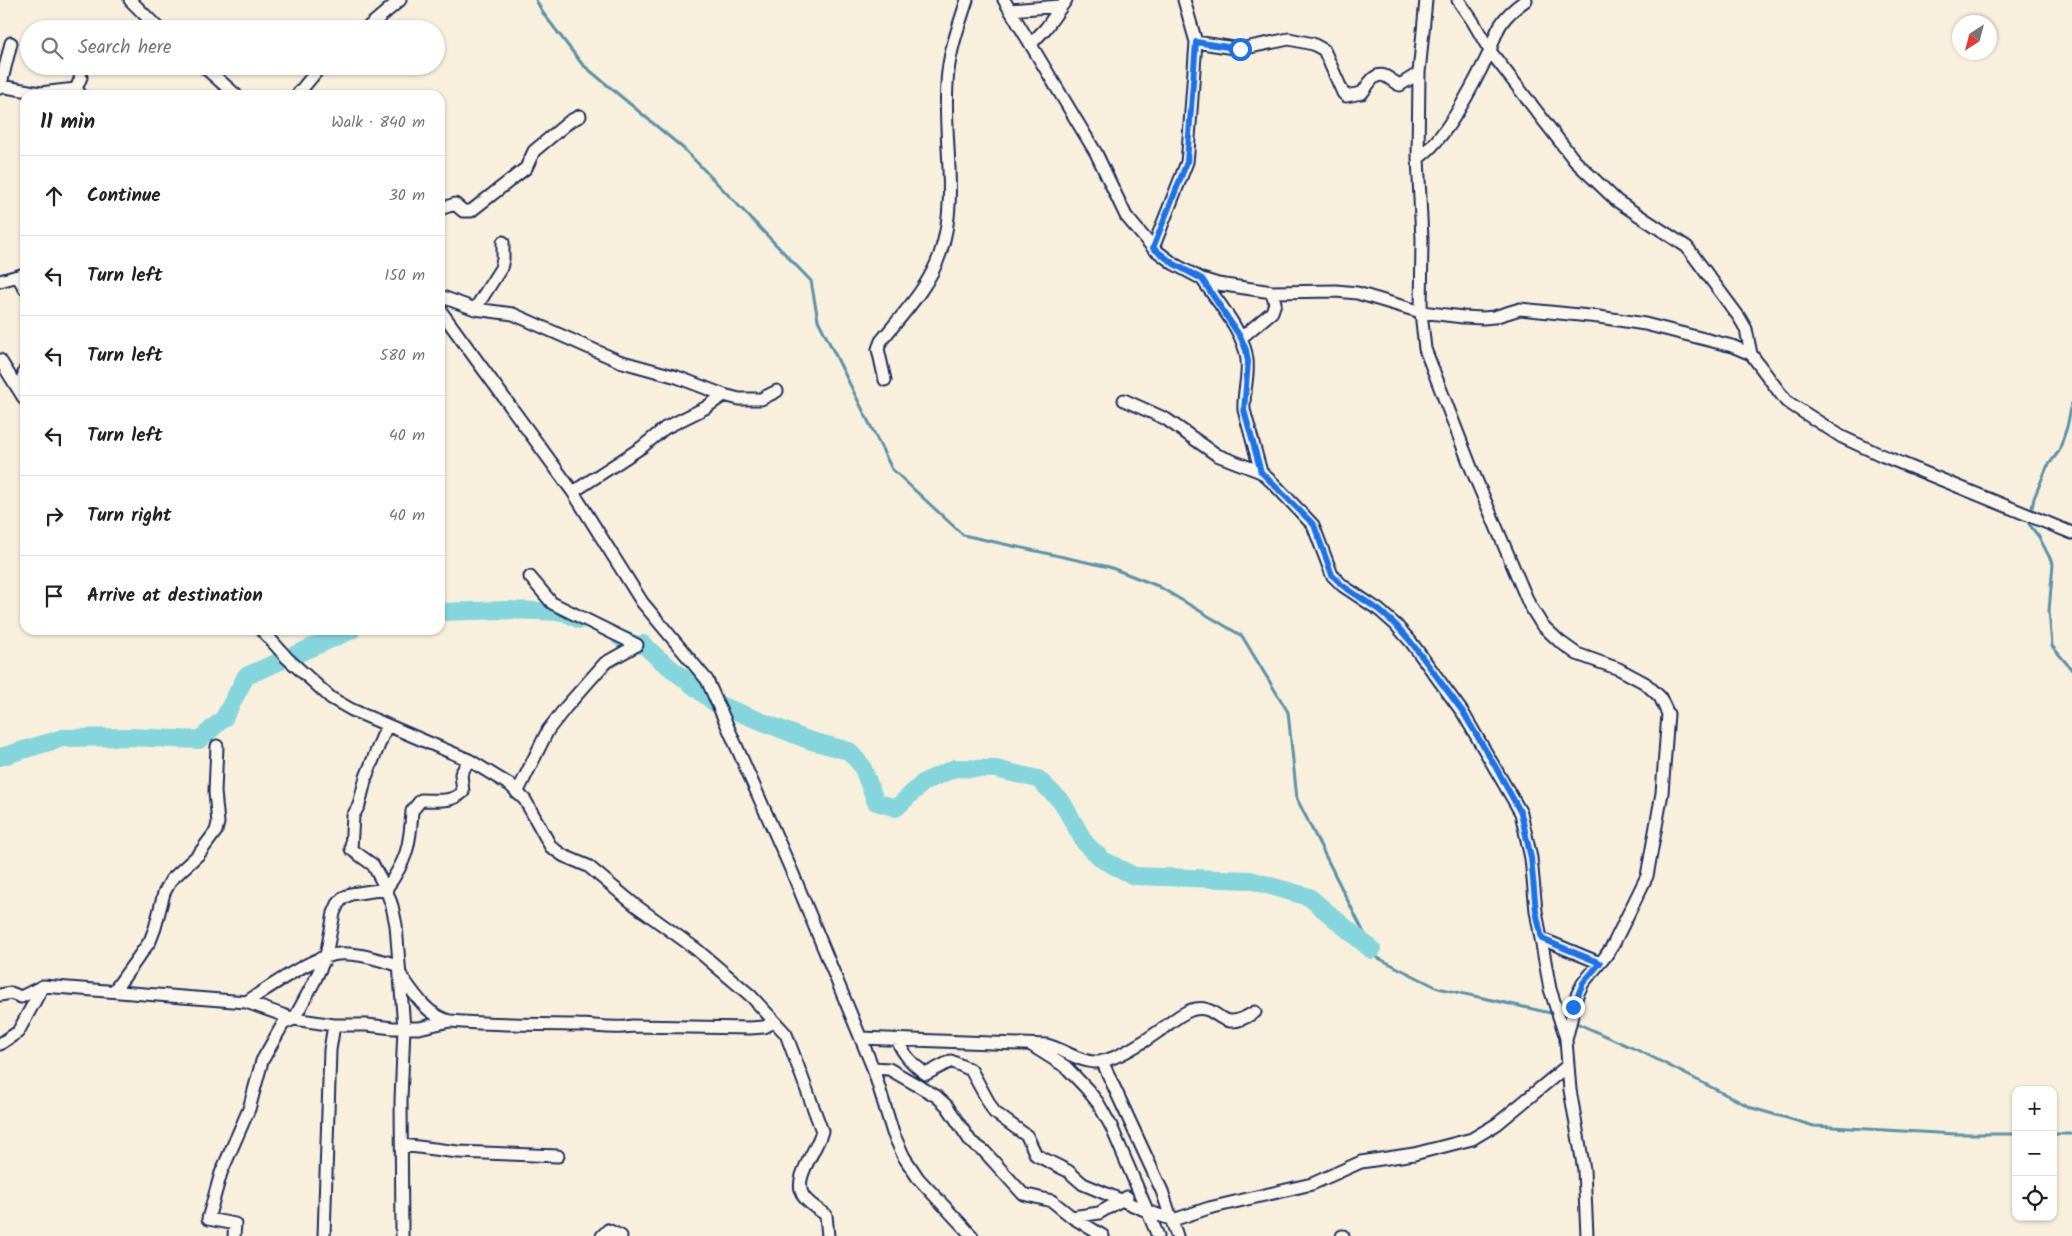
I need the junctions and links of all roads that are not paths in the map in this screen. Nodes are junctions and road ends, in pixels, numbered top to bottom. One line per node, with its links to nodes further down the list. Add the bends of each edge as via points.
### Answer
1 (130, 0): 10 (street)
2 (400, 0): 11 (street)
3 (967, 0): 41 (street, via 949,58 946,86 951,180 946,232 940,255 926,284 878,349)
4 (1184, 0): 12 (street)
5 (1426, 0): 16 (street)
6 (1458, 0): 15 (street)
7 (1526, 0): 15 (street, via 1501,23)
8 (1063, 3): 9 (street); 13 (street)
9 (1007, 5): 13 (street)
10 (150, 20)
11 (377, 20)
12 (1196, 42): 16 (street, via 1240,49 1289,39 1313,44 1324,50 1346,96 1362,93 1370,82 1380,76 1400,85); 29 (street, via 1187,162)
13 (1031, 44): 29 (street, via 1096,153 1126,216)
14 (0, 50): 20 (street, via 11,43)
15 (1490, 51): 26 (street, via 1436,143); 39 (street, via 1592,179 1617,201 1687,247 1739,316)
16 (1419, 73): 26 (street)
17 (80, 75): 22 (street)
18 (213, 75): 23 (street)
19 (314, 75): 24 (street)
20 (0, 87): 21 (street)
21 (20, 90)
22 (78, 90)
23 (230, 90)
24 (301, 90)
25 (580, 116): 27 (street, via 534,151 526,168 471,211 463,211 456,204)
26 (1418, 158): 36 (street, via 1422,239)
27 (445, 207)
28 (502, 242): 35 (street, via 500,268)
29 (1153, 248): 31 (street)
30 (20, 275): 32 (street)
31 (1202, 279): 33 (street); 38 (street)
32 (0, 281)
33 (1272, 292): 36 (street, via 1357,294); 38 (street, via 1275,303 1272,312)
34 (445, 298): 35 (street)
35 (475, 309): 44 (street, via 514,314 619,362 677,377)
36 (1420, 312): 39 (street, via 1482,318 1520,309 1599,317 1685,333); 58 (street, via 1425,349 1529,604 1542,625 1559,641 1577,654 1619,669 1645,683 1660,696 1668,714 1662,793 1647,876)
37 (445, 317): 47 (street)
38 (1241, 338): 46 (street, via 1248,362 1244,410)
39 (1752, 354): 48 (street, via 1786,401 1842,437)
40 (0, 360): 43 (street)
41 (885, 380)
42 (776, 391): 44 (street, via 760,399)
43 (20, 392)
44 (724, 395): 47 (street, via 665,428)
45 (1124, 400): 46 (street, via 1166,419 1217,455)
46 (1261, 472): 56 (street, via 1314,525 1332,575 1396,625 1463,712 1521,813)
47 (573, 492): 70 (street, via 642,602 706,680 745,763)
48 (2072, 533)
49 (530, 577): 54 (street, via 552,603 637,646 605,663 566,706 548,730)
50 (266, 635): 51 (street, via 286,658 331,698)
51 (387, 725): 53 (street); 55 (street, via 353,816 352,849 373,865)
52 (217, 746): 61 (street, via 216,832 199,854 171,880 150,940)
53 (469, 760): 54 (street, via 510,785); 55 (street, via 461,774 463,792 457,798 421,800 415,806 408,850 403,864)
54 (517, 793): 67 (street, via 525,800 551,847 588,866 696,949 752,996)
55 (386, 889): 57 (street, via 343,898 334,913); 59 (street, via 396,925)
56 (1542, 939): 58 (street); 72 (street, via 1550,989)
57 (326, 956): 59 (street, via 352,954); 63 (street); 65 (street)
58 (1600, 963): 72 (street, via 1576,996)
59 (399, 970): 66 (street, via 423,1004 442,1019); 69 (street)
60 (43, 986): 61 (street); 62 (street, via 22,997 11,993); 73 (street, via 18,1032)
61 (114, 991): 63 (street)
62 (0, 995)
63 (246, 1002): 65 (street)
64 (1255, 1012): 75 (street, via 1232,1021 1224,1020 1210,1010 1191,1010 1152,1036)
65 (294, 1019): 68 (street); 85 (street, via 283,1024 262,1061 249,1108 221,1173 208,1219 235,1224)
66 (450, 1021): 67 (street, via 620,1028 750,1028); 69 (street)
67 (774, 1022): 90 (street, via 786,1034 822,1131 800,1178 800,1188 804,1198 826,1215)
68 (334, 1025): 69 (street); 86 (street, via 330,1050)
69 (404, 1028): 78 (street)
70 (861, 1038): 71 (street); 77 (street)
71 (897, 1040): 74 (street); 81 (street, via 905,1056 926,1074 951,1061 971,1070 994,1112 1027,1136 1036,1155 1068,1171 1083,1184)
72 (1566, 1040): 76 (street)
73 (0, 1044)
74 (1031, 1045): 75 (street, via 1047,1045 1083,1060); 80 (street, via 1066,1067 1092,1096 1111,1126)
75 (1102, 1061): 84 (street)
76 (1567, 1066): 84 (street, via 1497,1124 1472,1139 1414,1154 1361,1162 1312,1184 1208,1208); 95 (street, via 1584,1170)
77 (873, 1068): 83 (street, via 889,1069 936,1096 947,1106 971,1142 984,1151 1023,1194 1052,1201); 91 (street, via 904,1157 918,1178)
78 (402, 1145): 79 (street, via 458,1152); 87 (street)
79 (558, 1156)
80 (1138, 1192): 81 (street); 82 (street)
81 (1123, 1199): 82 (street); 83 (street, via 1099,1212)
82 (1147, 1211): 84 (street); 93 (street)
83 (1072, 1217): 92 (street)
84 (1173, 1220): 94 (street)
85 (234, 1236)
86 (324, 1236)
87 (402, 1236)
88 (602, 1236): 89 (street, via 608,1230)
89 (621, 1236)
90 (828, 1236)
91 (972, 1236)
92 (1103, 1236)
93 (1158, 1236)
94 (1177, 1236)
95 (1587, 1236)

